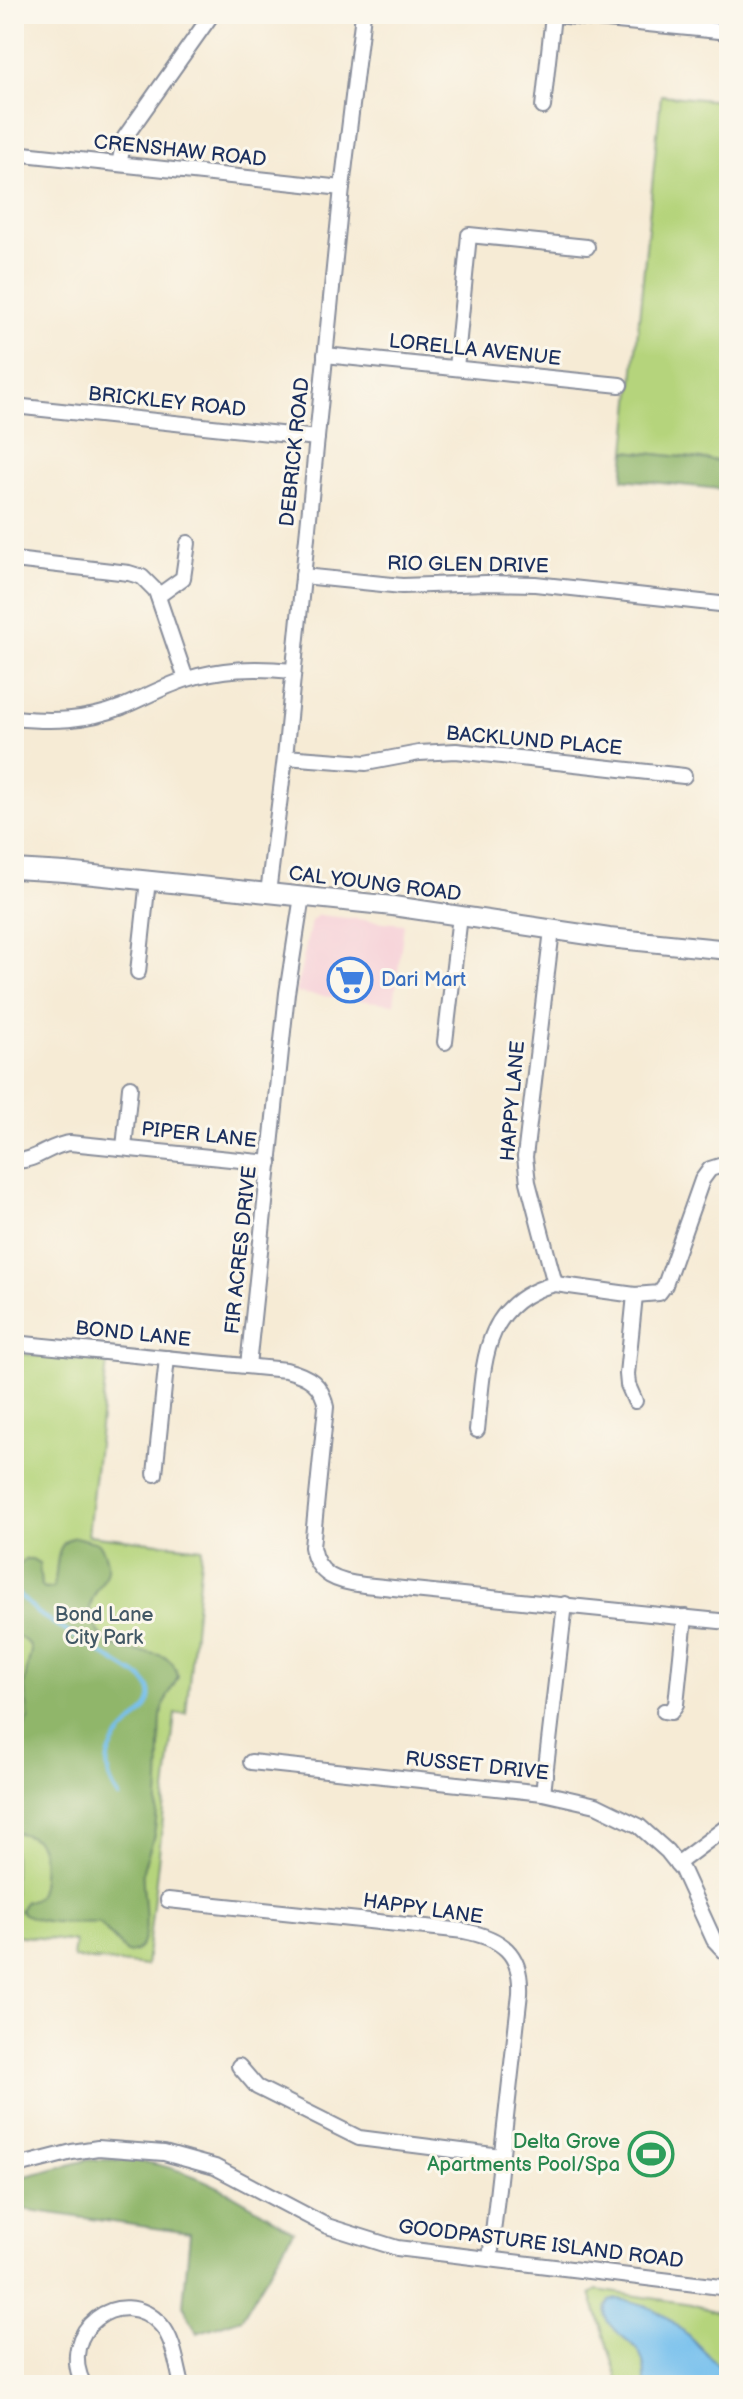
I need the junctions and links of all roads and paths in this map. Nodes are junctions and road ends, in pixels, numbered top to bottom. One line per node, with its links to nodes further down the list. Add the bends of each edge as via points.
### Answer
1 (212, 14): 9 (street, via 125,137)
2 (363, 14): 10 (street, DEBRICK ROAD)
3 (546, 14): 4 (street)
4 (553, 15): 5 (street); 7 (street)
5 (624, 18): 6 (street)
6 (729, 32)
7 (543, 107)
8 (14, 153): 9 (street, CRENSHAW ROAD)
9 (119, 164): 10 (street, CRENSHAW ROAD)
10 (342, 188): 12 (street, DEBRICK ROAD)
11 (587, 247): 13 (street, via 469,235)
12 (325, 355): 13 (street, LORELLA AVENUE); 16 (street, DEBRICK ROAD)
13 (456, 368): 14 (street, LORELLA AVENUE)
14 (620, 385)
15 (14, 406): 16 (street, BRICKLEY ROAD)
16 (317, 438): 19 (street, DEBRICK ROAD)
17 (188, 543): 20 (street, via 183,578)
18 (14, 560): 20 (street, via 134,574)
19 (303, 576): 21 (street, RIO GLEN DRIVE, via 402,586 535,584); 22 (street, DEBRICK ROAD)
20 (158, 596): 23 (street)
21 (729, 605)
22 (293, 671): 23 (street, via 241,668); 25 (street, DEBRICK ROAD)
23 (186, 679): 24 (street, via 84,718)
24 (14, 718)
25 (285, 757): 26 (street, BACKLUND PLACE, via 366,763 456,751); 29 (street, DEBRICK ROAD)
26 (684, 776)
27 (14, 869): 28 (main road, CAL YOUNG ROAD)
28 (148, 880): 29 (main road, CAL YOUNG ROAD); 34 (street)
29 (268, 893): 30 (main road, CAL YOUNG ROAD)
30 (302, 896): 31 (main road, CAL YOUNG ROAD); 39 (street, FIR ACRES DRIVE)
31 (460, 916): 32 (main road, CAL YOUNG ROAD); 35 (street)
32 (552, 930): 33 (main road, CAL YOUNG ROAD); 41 (street, HAPPY LANE, via 525,1157)
33 (729, 950)
34 (138, 972)
35 (445, 1042)
36 (130, 1087): 37 (street, PIPER LANE)
37 (124, 1148): 38 (street, PIPER LANE, via 62,1144 32,1159); 39 (street, PIPER LANE)
38 (14, 1161)
39 (270, 1163): 45 (street, FIR ACRES DRIVE)
40 (729, 1163): 42 (street, via 710,1169 702,1180 663,1290)
41 (555, 1284): 42 (street); 47 (street, via 530,1294 495,1326 486,1350)
42 (635, 1295): 46 (street, via 627,1374)
43 (14, 1343): 44 (street, BOND LANE)
44 (167, 1358): 45 (street, BOND LANE); 48 (street)
45 (248, 1366): 49 (street, via 299,1373 324,1396 312,1547 326,1575 364,1585)
46 (635, 1401)
47 (477, 1430)
48 (155, 1474)
49 (565, 1604): 50 (street); 54 (street)
50 (685, 1617): 51 (street); 52 (street, via 676,1704 671,1712)
51 (729, 1622)
52 (664, 1711)
53 (251, 1762): 54 (street, RUSSET DRIVE)
54 (543, 1793): 56 (street, RUSSET DRIVE, via 621,1816 647,1833)
55 (729, 1825): 56 (street)
56 (677, 1864): 58 (street, RUSSET DRIVE, via 709,1931)
57 (168, 1900): 60 (street, HAPPY LANE, via 464,1931 506,1949 517,1962 521,1985)
58 (729, 1956)
59 (239, 2066): 60 (street, via 257,2087 359,2138)
60 (501, 2156): 62 (street, HAPPY LANE)
61 (14, 2167): 62 (street, GOODPASTURE ISLAND ROAD, via 98,2148 164,2153 215,2167 302,2215 373,2241)
62 (490, 2259): 63 (street, GOODPASTURE ISLAND ROAD)
63 (701, 2285): 64 (street, GOODPASTURE ISLAND ROAD); 65 (street, GOODPASTURE ISLAND ROAD)
64 (729, 2288)
65 (729, 2297)
66 (84, 2385): 67 (street, via 77,2358 82,2335 97,2317 121,2309 144,2314 162,2326)
67 (182, 2385)

